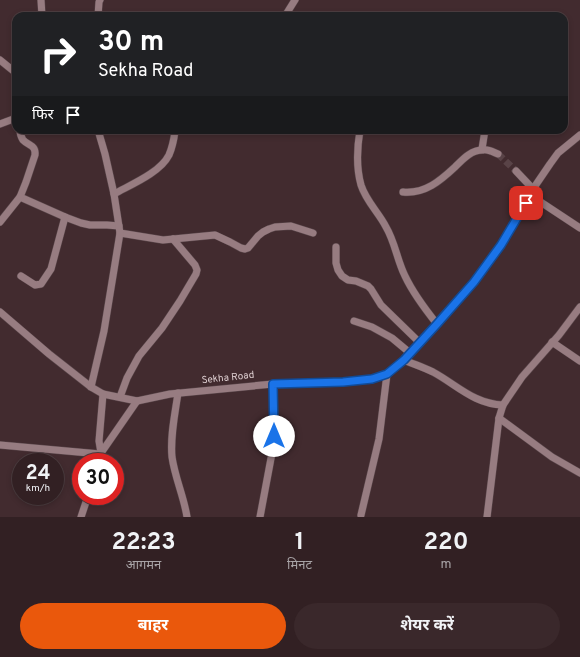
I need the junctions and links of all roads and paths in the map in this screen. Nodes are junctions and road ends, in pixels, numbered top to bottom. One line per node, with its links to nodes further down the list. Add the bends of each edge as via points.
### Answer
1 (41, 0): 4 (street)
2 (295, 0): 6 (street)
3 (99, 1): 5 (street)
4 (42, 12)
5 (98, 12)
6 (288, 12)
7 (0, 60): 8 (street)
8 (12, 70)
9 (12, 120): 10 (street)
10 (0, 124)
11 (21, 134): 23 (street, via 35,151)
12 (99, 134): 22 (street)
13 (175, 134): 22 (street, via 172,149 164,163)
14 (360, 134): 35 (street, via 357,157 361,186 387,228 404,275)
15 (484, 134): 17 (street)
16 (580, 135): 21 (street, Sekha Road, via 558,153)
17 (482, 150): 18 (street); 20 (street, via 466,156 430,187 418,192)
18 (498, 154)
19 (516, 171): 21 (street)
20 (403, 192)
21 (532, 192): 26 (street); 35 (street, Sekha Road, via 501,245 474,282)
22 (114, 194): 27 (street)
23 (20, 197): 24 (street); 25 (street)
24 (65, 217): 27 (street); 31 (street, via 51,269 41,284 35,285)
25 (0, 222)
26 (580, 228)
27 (120, 230): 29 (street, via 163,240); 43 (street, via 104,331)
28 (313, 233): 29 (street, via 291,226 275,227 258,236 245,249 216,235)
29 (173, 239): 46 (street, via 195,265 196,274 162,328 139,356)
30 (336, 247): 37 (street, via 336,263 342,276 368,286 381,305)
31 (21, 276)
32 (580, 307): 36 (street)
33 (0, 312): 43 (street)
34 (354, 321): 38 (street, via 392,338)
35 (437, 324): 37 (street, Sekha Road)
36 (552, 342): 40 (street); 48 (street, via 522,377)
37 (420, 343): 38 (street, Sekha Road)
38 (410, 353): 39 (street, Sekha Road)
39 (404, 360): 41 (street, Sekha Road); 48 (street, via 433,372 478,400)
40 (580, 361)
41 (387, 374): 42 (street, Sekha Road, via 372,379 343,382); 54 (street, via 379,440)
42 (273, 384): 44 (street, Sekha Road); 57 (street, via 274,436)
43 (91, 387): 45 (street)
44 (178, 393): 47 (street, Sekha Road); 56 (street, via 172,456)
45 (103, 394): 46 (street); 51 (street, via 99,441)
46 (120, 398): 47 (street)
47 (137, 401): 51 (street)
48 (503, 405): 49 (street)
49 (499, 418): 52 (street); 58 (street)
50 (0, 445): 51 (street)
51 (101, 453)
52 (580, 473)
53 (85, 505): 55 (street)
54 (361, 515)
55 (81, 517)
56 (187, 517)
57 (260, 517)
58 (487, 517)

